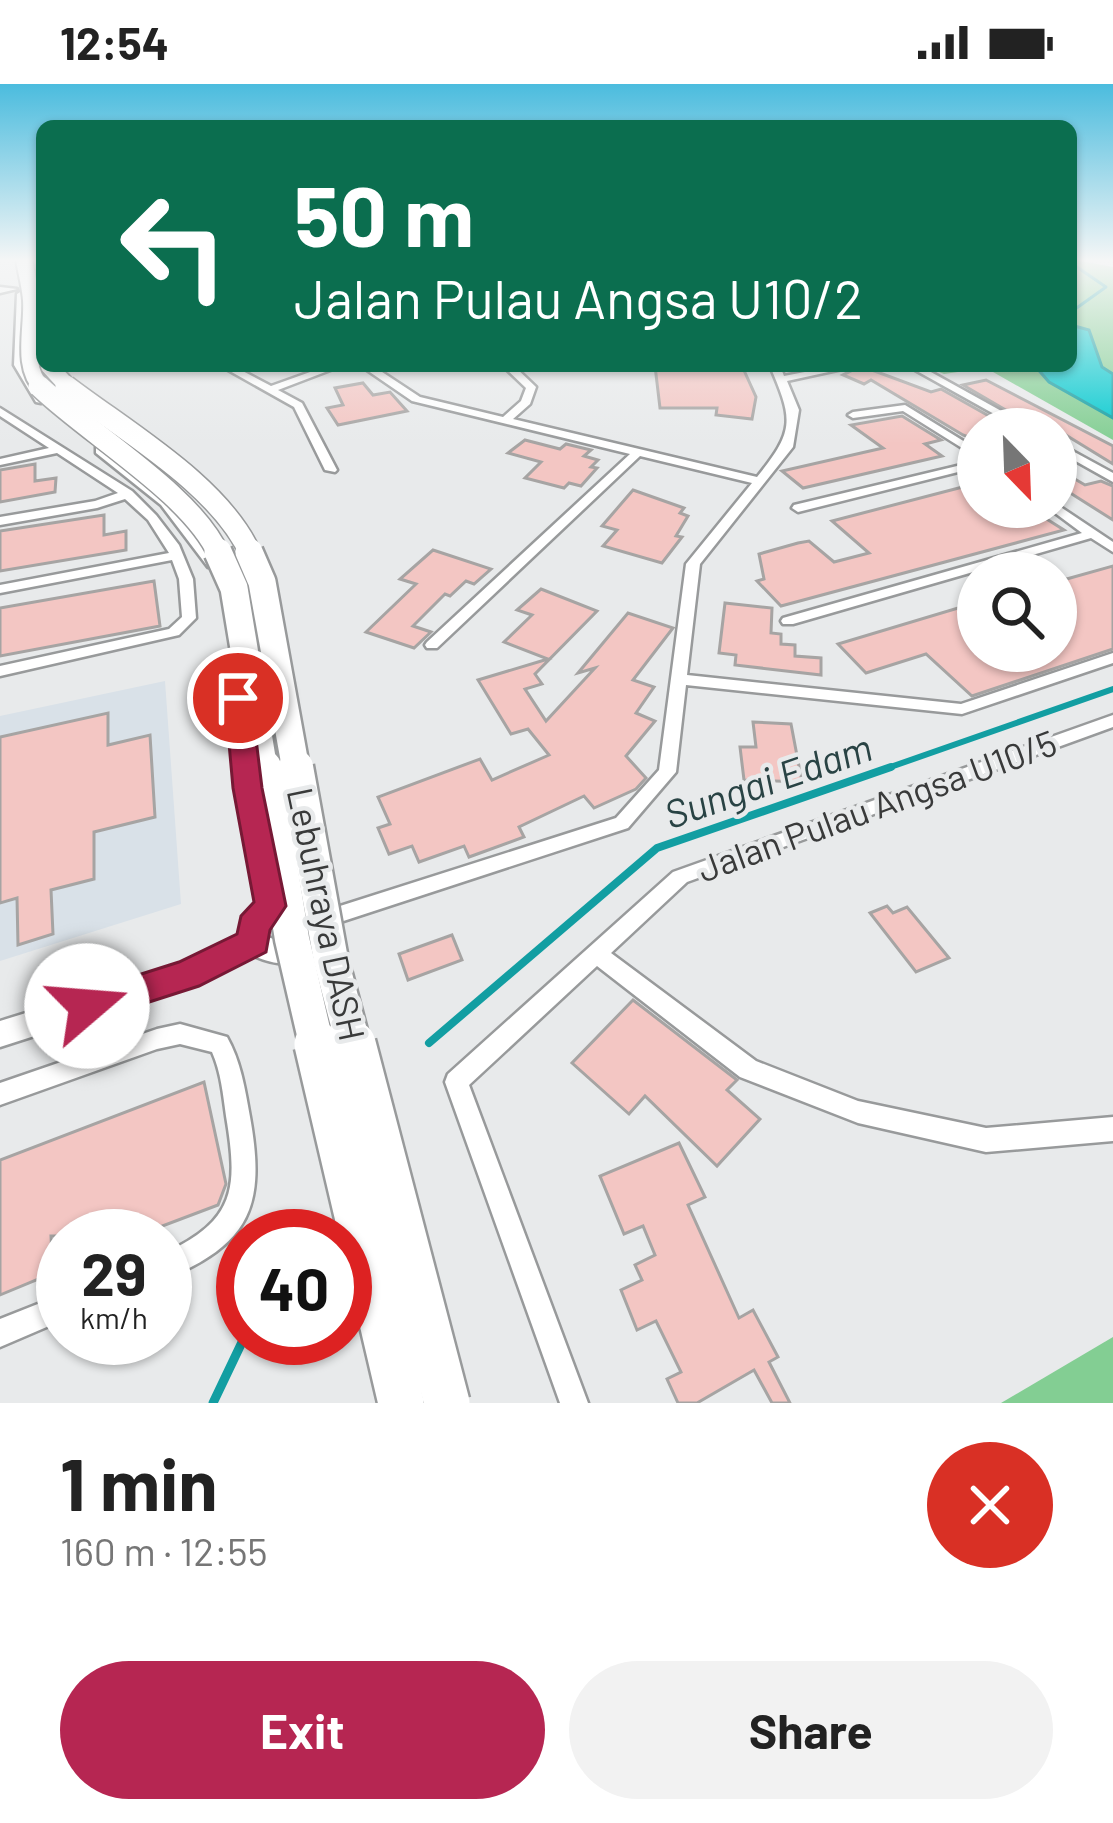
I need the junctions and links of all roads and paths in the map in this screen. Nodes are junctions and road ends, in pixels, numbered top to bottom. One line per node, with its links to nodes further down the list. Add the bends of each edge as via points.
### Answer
1 (22, 321): 39 (street, via 17,351 34,394 166,502 212,557 228,608)
2 (30, 321): 53 (highway, Lebuhraya DASH, bridge, via 34,381 177,501 211,537 234,588 292,939)
3 (50, 372): 40 (street, via 232,529 272,671)
4 (52, 372): 54 (highway, Lebuhraya DASH, bridge, via 203,490 239,528 262,582 331,960)
5 (237, 372): 11 (street)
6 (319, 372): 11 (street)
7 (375, 372): 15 (street, via 416,399)
8 (515, 372): 15 (street, via 532,386)
9 (779, 372): 24 (street, via 794,410 787,447)
10 (925, 372): 12 (street)
11 (269, 390): 22 (street, via 298,406)
12 (991, 408)
13 (0, 412): 17 (street)
14 (853, 415): 16 (street, via 905,408)
15 (506, 420): 18 (street)
16 (957, 445)
17 (58, 449): 20 (street); 25 (street)
18 (638, 453): 24 (street); 34 (street)
19 (1077, 457): 23 (street)
20 (0, 462)
21 (957, 466): 26 (street)
22 (331, 470)
23 (1113, 478)
24 (758, 481): 37 (street, via 693,564)
25 (128, 494): 27 (street); 31 (street, via 158,521)
26 (797, 508)
27 (0, 521)
28 (1077, 523): 29 (street)
29 (1092, 533): 30 (street); 33 (street)
30 (1113, 548)
31 (177, 555): 32 (street); 36 (street, via 190,594 189,618 174,632)
32 (0, 589)
33 (788, 620)
34 (432, 645)
35 (1113, 658): 37 (street, via 962,710)
36 (0, 671)
37 (678, 679): 40 (street, via 667,772 622,823)
38 (1113, 721): 42 (street, Jalan Pulau Angsa U10/5, via 680,877)
39 (270, 906): 40 (street, via 280,901); 41 (street, via 253,926)
40 (314, 919): 43 (street, via 302,949); 54 (street)
41 (254, 942): 43 (street); 44 (street, via 187,975)
42 (595, 953): 46 (street, via 748,1070 858,1112 986,1140); 55 (street, Jalan Pulau Angsa U10/5, via 456,1082)
43 (283, 955): 47 (street)
44 (0, 1034)
45 (0, 1094): 48 (street, via 157,1039 202,1036 219,1044 246,1191 234,1219)
46 (1113, 1129)
47 (339, 1209)
48 (192, 1253)
49 (36, 1318): 50 (street)
50 (0, 1333)
51 (372, 1365): 52 (street)
52 (380, 1403)
53 (401, 1403)
54 (451, 1403)
55 (574, 1403)

